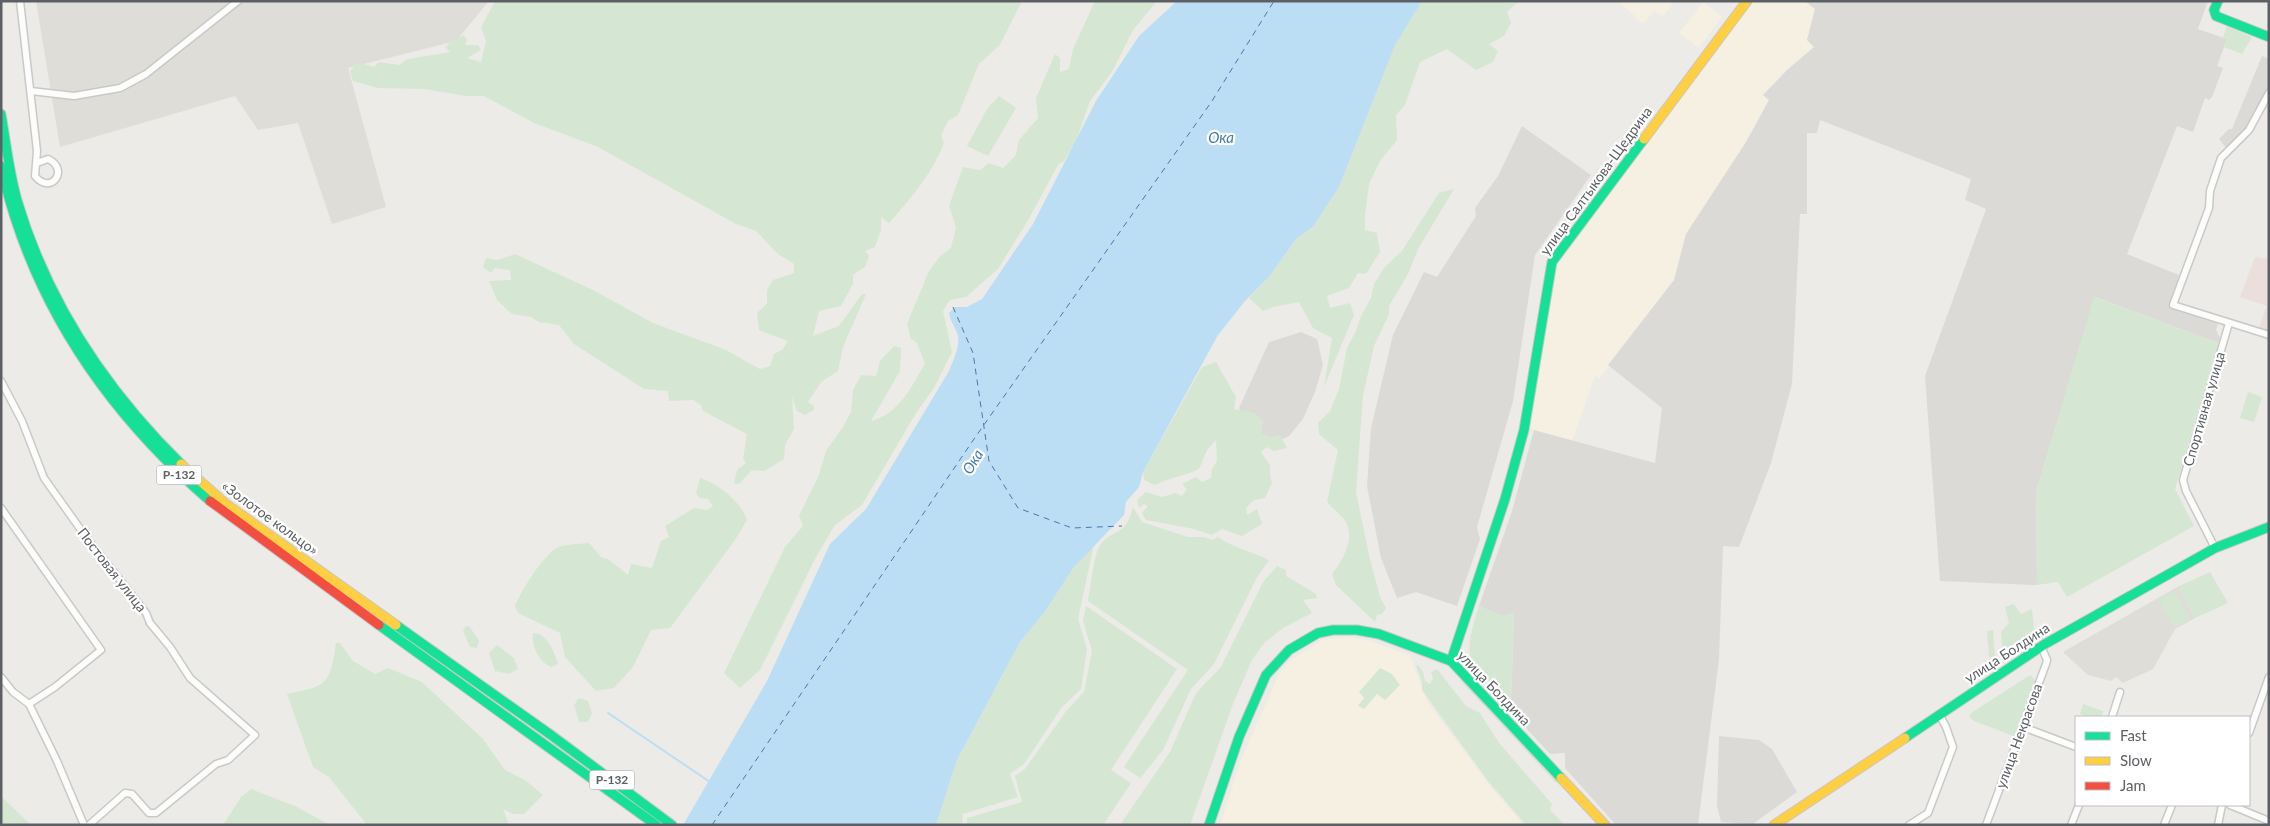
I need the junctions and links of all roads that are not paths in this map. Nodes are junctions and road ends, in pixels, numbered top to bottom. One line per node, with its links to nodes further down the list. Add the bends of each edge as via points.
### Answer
1 (20, 1): 6 (street)
2 (238, 1): 6 (street, via 146,74 120,88 74,96)
3 (1746, 1): 20 (main road, улица Салтыкова-Щедрина, via 1552,262 1524,430)
4 (2218, 1): 5 (main road, via 2214,10 2216,16)
5 (2269, 37)
6 (31, 90): 9 (street)
7 (2269, 93): 13 (street, via 2249,130 2220,158 2208,208 2173,304)
8 (1, 114): 29 (main road, «Золотое кольцо» / Р-132, via 17,200 40,263 94,362 134,415 189,473 226,504)
9 (37, 151): 10 (street); 11 (street)
10 (48, 159): 11 (street); 11 (street, via 58,168 58,176 53,182 39,182 34,176)
11 (37, 163)
12 (1, 166): 29 (main road, «Золотое кольцо» / Р-132, via 14,218 54,310 86,366 127,420 183,480 220,510)
13 (2229, 322): 14 (street); 18 (street, Спортивная улица, via 2184,480 2193,505)
14 (2269, 335)
15 (1, 381): 38 (street, Постовая улица, via 22,421 44,478 86,537 146,613 190,678 255,735 228,760 216,764 156,813 150,813 132,794 125,794)
16 (1, 508): 24 (street, via 101,650)
17 (2269, 527): 18 (main road, улица Болдина)
18 (2216, 548): 19 (main road, улица Болдина)
19 (2041, 646): 25 (main road, улица Болдина); 27 (street, улица Некрасова, via 2047,660)
20 (1451, 661): 41 (main road, улица Болдина, via 1379,634 1357,630 1318,633 1288,650 1266,675 1239,737); 42 (main road, улица Болдина)
21 (1, 677): 24 (street)
22 (2269, 678): 28 (street)
23 (2120, 692): 26 (street)
24 (29, 704): 37 (street)
25 (1939, 714): 35 (street, via 1953,747); 43 (main road, улица Болдина)
26 (2112, 716)
27 (2023, 727): 30 (street); 46 (street, улица Некрасова)
28 (2250, 730)
29 (548, 739): 39 (main road, Р-132); 40 (main road, Р-132)
30 (2075, 747)
31 (2080, 806): 47 (street)
32 (2172, 806): 48 (street)
33 (2222, 806): 49 (street)
34 (2232, 806): 36 (street)
35 (1928, 813): 44 (street); 45 (street)
36 (2269, 821)
37 (84, 825)
38 (89, 825)
39 (656, 825)
40 (672, 825)
41 (1209, 825)
42 (1605, 825)
43 (1774, 825)
44 (1909, 825)
45 (1922, 825)
46 (1986, 825)
47 (2071, 825)
48 (2164, 825)
49 (2218, 825)

